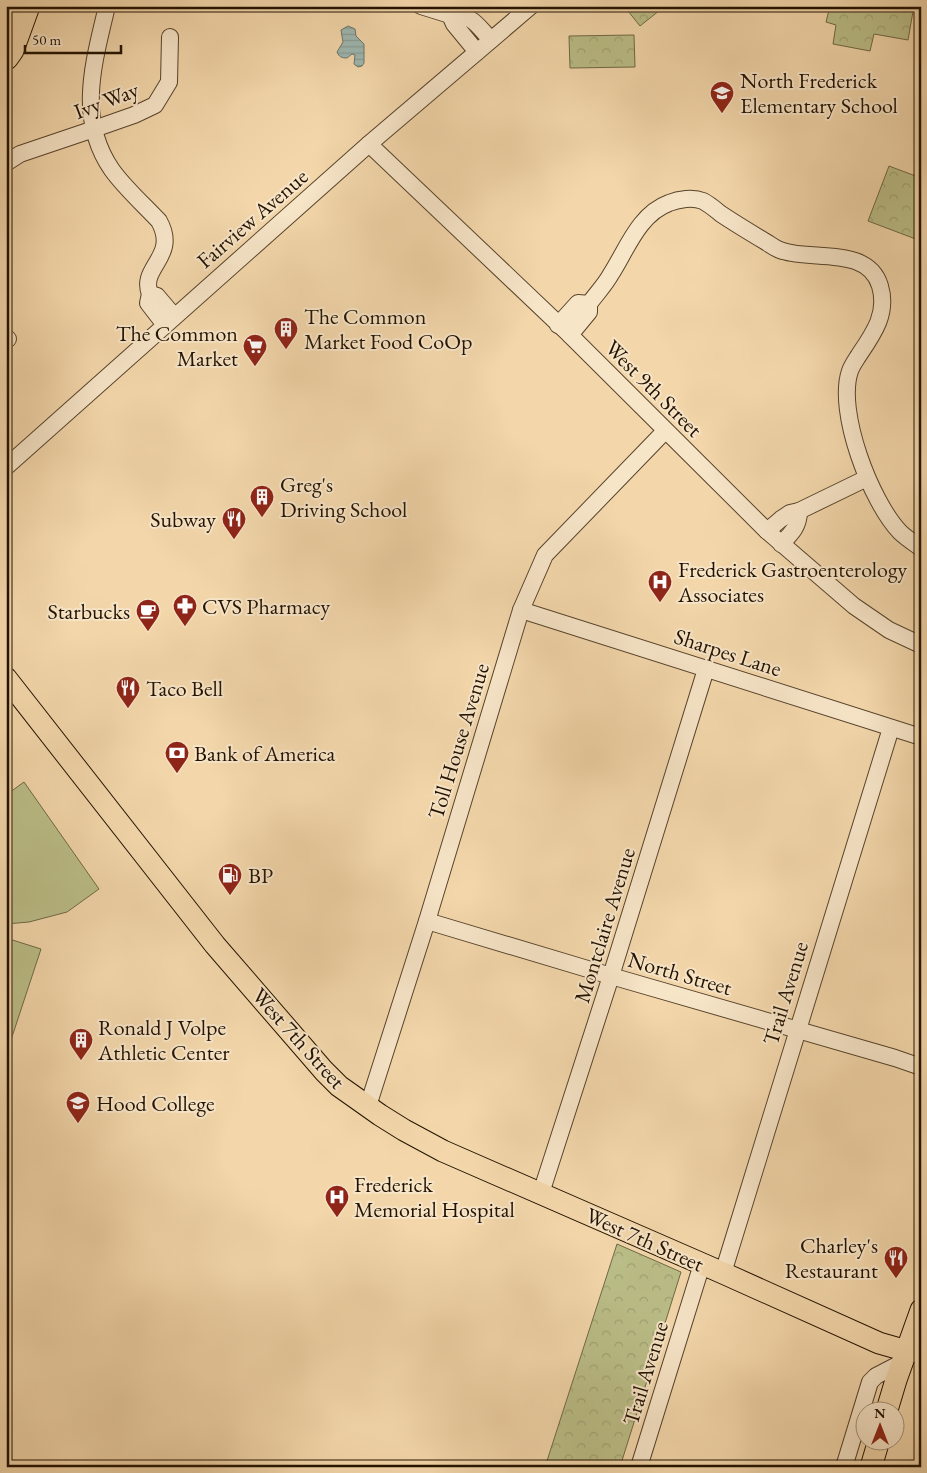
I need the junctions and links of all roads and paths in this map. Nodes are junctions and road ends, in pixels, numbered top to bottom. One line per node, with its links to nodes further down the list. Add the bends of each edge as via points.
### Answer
1 (27, 6): 9 (highway)
2 (107, 6): 10 (street, via 90,91)
3 (421, 6): 5 (street)
4 (532, 6): 7 (street, Fairview Avenue)
5 (450, 15): 7 (street, via 463,15 472,20); 8 (street)
6 (170, 37): 10 (street, Ivy Way, via 169,82 155,105)
7 (491, 40): 8 (street, Fairview Avenue)
8 (477, 52): 11 (street, Fairview Avenue)
9 (6, 57)
10 (94, 129): 12 (street, Ivy Way, via 20,154); 13 (street, via 105,159 114,172 162,227 166,242 151,273 148,288 150,294 157,296)
11 (369, 144): 13 (street, Fairview Avenue); 14 (street, West 9th Street)
12 (6, 163)
13 (169, 321): 16 (street, Fairview Avenue)
14 (564, 330): 15 (street, West 9th Street); 17 (street, via 590,312 589,304 610,276 639,226 659,207 672,201 693,199 703,202 782,251 863,264 879,284 882,313 877,328 851,368 846,390 848,416)
15 (665, 431): 19 (street, West 9th Street); 22 (street, Toll House Avenue, via 545,555)
16 (6, 467)
17 (867, 478): 18 (street); 21 (street, via 900,532)
18 (799, 511): 19 (street, via 790,513); 20 (street, via 794,531)
19 (767, 531): 20 (street, West 9th Street)
20 (781, 544): 23 (street, West 9th Street, via 861,610 889,630)
21 (921, 548)
22 (522, 610): 24 (street, Sharpes Lane); 28 (street, Toll House Avenue)
23 (921, 645)
24 (706, 669): 26 (street, Sharpes Lane); 29 (street, Montclaire Avenue)
25 (10, 690): 32 (main road, West 7th Street, via 215,945 324,1071)
26 (891, 728): 27 (street, Sharpes Lane); 30 (street, Trail Avenue)
27 (921, 737)
28 (427, 921): 29 (street, North Street); 32 (street, Toll House Avenue)
29 (611, 976): 30 (street, North Street); 33 (street, Montclaire Avenue)
30 (797, 1030): 31 (street, North Street); 35 (street, Trail Avenue)
31 (921, 1067)
32 (368, 1106): 33 (main road, West 7th Street, via 443,1151)
33 (542, 1193): 34 (main road, West 7th Street)
34 (702, 1264): 35 (main road, West 7th Street); 40 (street, Trail Avenue)
35 (723, 1273): 37 (main road, West 7th Street)
36 (921, 1310): 37 (main road)
37 (910, 1355): 38 (main road); 41 (street, via 870,1382)
38 (891, 1400)
39 (876, 1450): 42 (main road)
40 (639, 1467)
41 (844, 1467)
42 (871, 1467)

